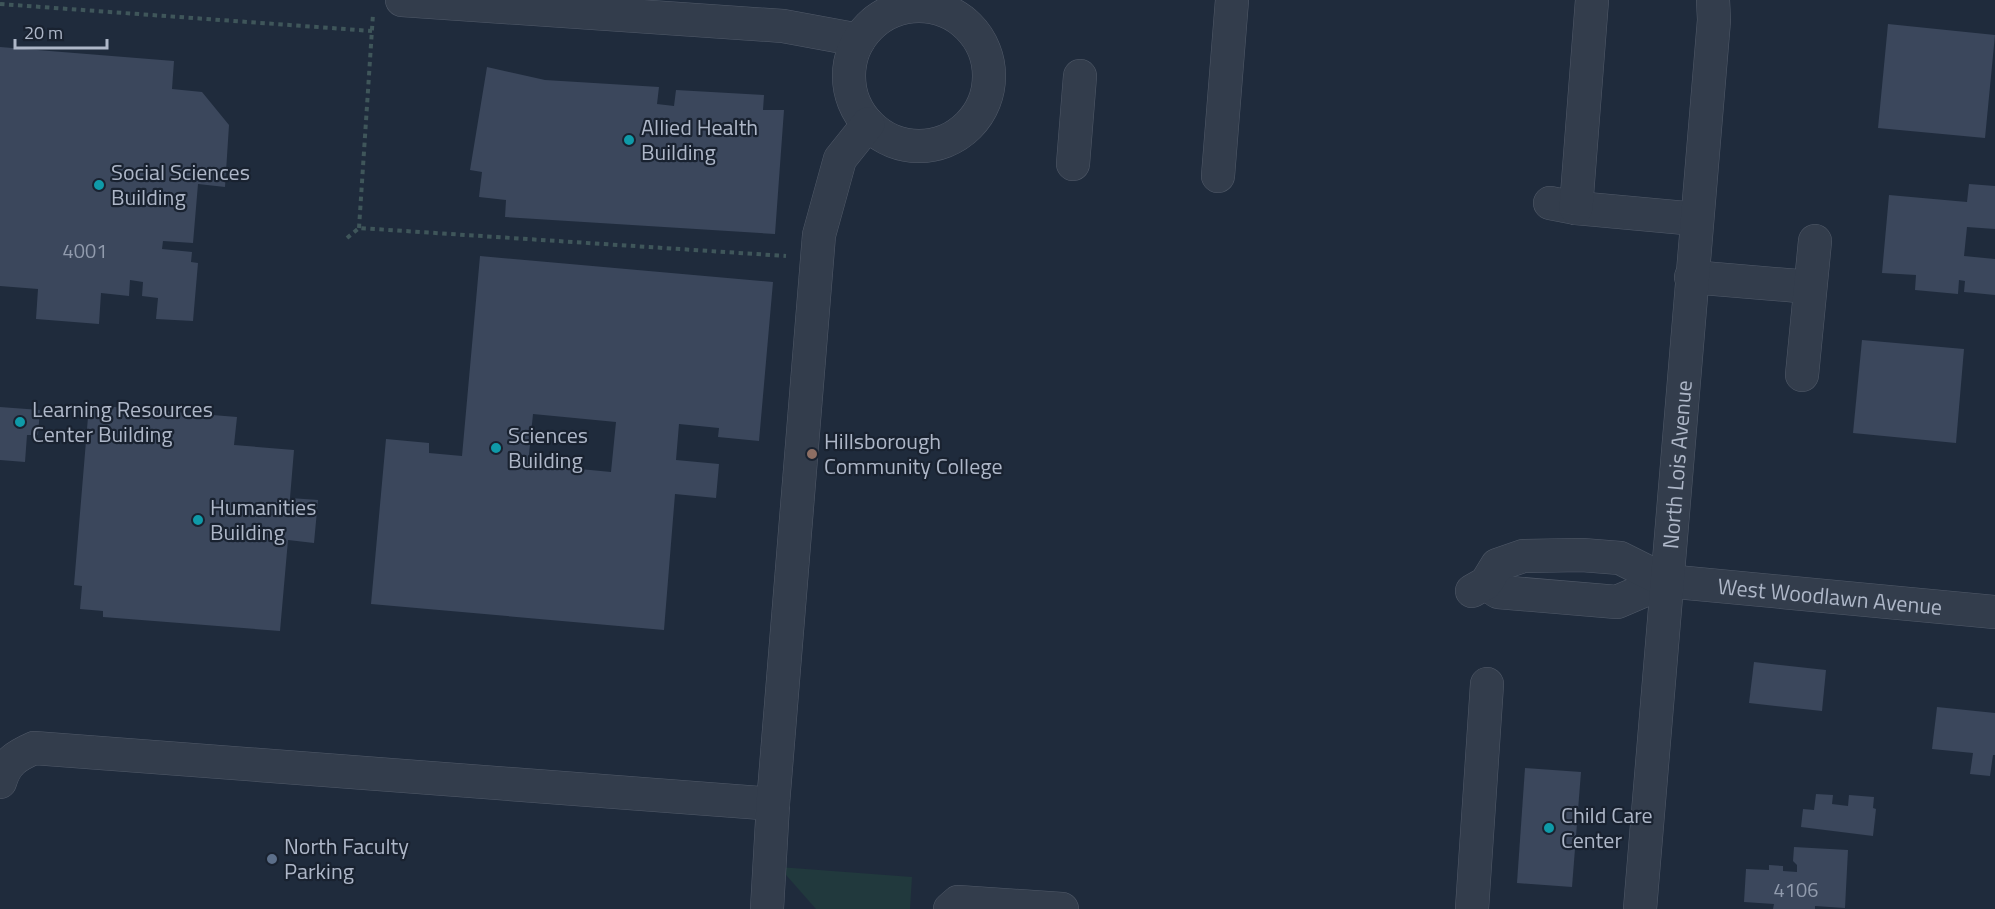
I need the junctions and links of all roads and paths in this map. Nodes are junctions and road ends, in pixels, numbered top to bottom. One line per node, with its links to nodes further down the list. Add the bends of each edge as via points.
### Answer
1 (1232, 0): 11 (street)
2 (1592, 0): 12 (street, via 1563,206)
3 (0, 4): 6 (path)
4 (388, 5): 6 (path); 7 (street, via 783,26)
5 (1715, 7): 12 (street, North Lois Avenue)
6 (372, 31): 13 (path)
7 (859, 40): 9 (street, via 851,61 850,84 856,106); 9 (street, via 874,23 893,11 916,6 938,9 959,19 976,34 987,56 990,79 985,102 973,122 954,137 933,145 909,146 886,138)
8 (1080, 76): 10 (street)
9 (868, 124): 16 (street, via 840,159 819,235)
10 (1073, 164)
11 (1218, 176)
12 (1696, 219): 17 (street, North Lois Avenue)
13 (359, 228): 14 (path); 16 (path)
14 (347, 238)
15 (1815, 241): 18 (street)
16 (817, 258): 24 (street)
17 (1691, 277): 18 (street); 20 (street, North Lois Avenue)
18 (1810, 287): 19 (street)
19 (1802, 375)
20 (1666, 581): 20 (street, via 1617,602 1479,587 1497,565 1523,556 1620,558); 21 (street, West Woodlawn Avenue); 30 (street, North Lois Avenue)
21 (1995, 612)
22 (1487, 684): 29 (street)
23 (0, 782): 24 (street, via 6,766 17,755 34,748)
24 (773, 804): 26 (street)
25 (1020, 908): 27 (street, via 958,902); 28 (street)
26 (767, 909)
27 (950, 909)
28 (1062, 909)
29 (1472, 909)
30 (1640, 909)

